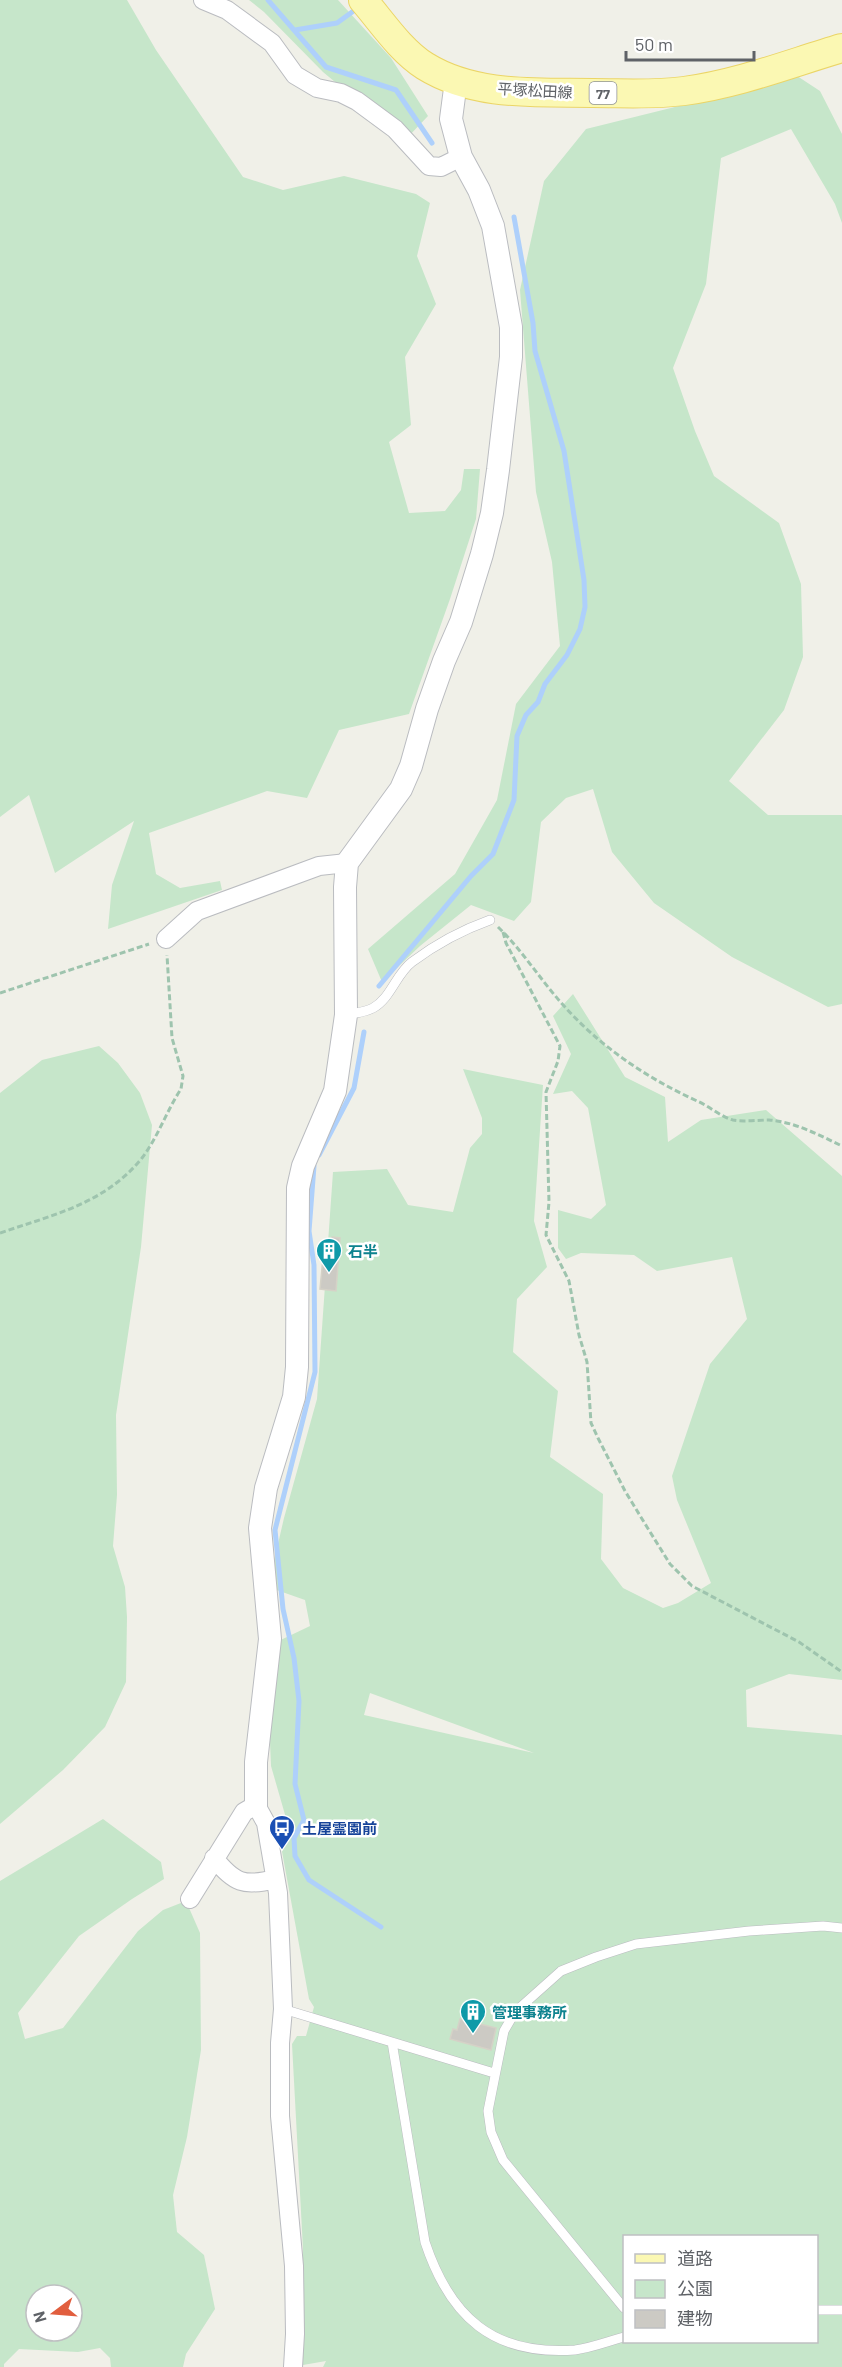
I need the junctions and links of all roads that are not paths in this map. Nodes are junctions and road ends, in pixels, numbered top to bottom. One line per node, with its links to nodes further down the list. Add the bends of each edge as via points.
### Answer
1 (203, 0): 5 (street, via 227,10 272,43 295,75 317,88 357,101 395,129 429,165 441,167)
2 (363, 0): 4 (main road, 平塚松田線 / 77, via 400,44 425,65)
3 (842, 48): 4 (main road, 平塚松田線 / 77, via 685,91 506,92)
4 (456, 81): 5 (street, via 451,119)
5 (460, 157): 6 (street, via 493,226 511,327 511,357 492,513 461,622 441,670 411,766 401,789)
6 (347, 863): 8 (street, via 319,866 197,911); 9 (street)
7 (490, 920): 9 (lane, via 467,928 411,963 372,1009)
8 (166, 939)
9 (346, 1015): 10 (street, via 335,1090 303,1166 298,1188 294,1397 266,1488 260,1528 270,1639 256,1762)
10 (256, 1805): 11 (street, via 244,1812); 12 (street, via 266,1823)
11 (214, 1858): 12 (street, via 228,1876 243,1883); 13 (street)
12 (275, 1879): 15 (street)
13 (190, 1899)
14 (842, 1928): 17 (lane, via 749,1931 636,1944 561,1971 515,2012 504,2031)
15 (283, 2009): 16 (lane); 22 (street, via 280,2116 294,2266)
16 (392, 2042): 17 (lane); 21 (lane, via 425,2242 444,2289 456,2305 480,2328 527,2349 577,2350)
17 (494, 2073): 18 (lane, via 488,2111 491,2132 503,2160)
18 (623, 2307)
19 (818, 2310): 20 (lane)
20 (842, 2310)
21 (623, 2337)
22 (292, 2367)

